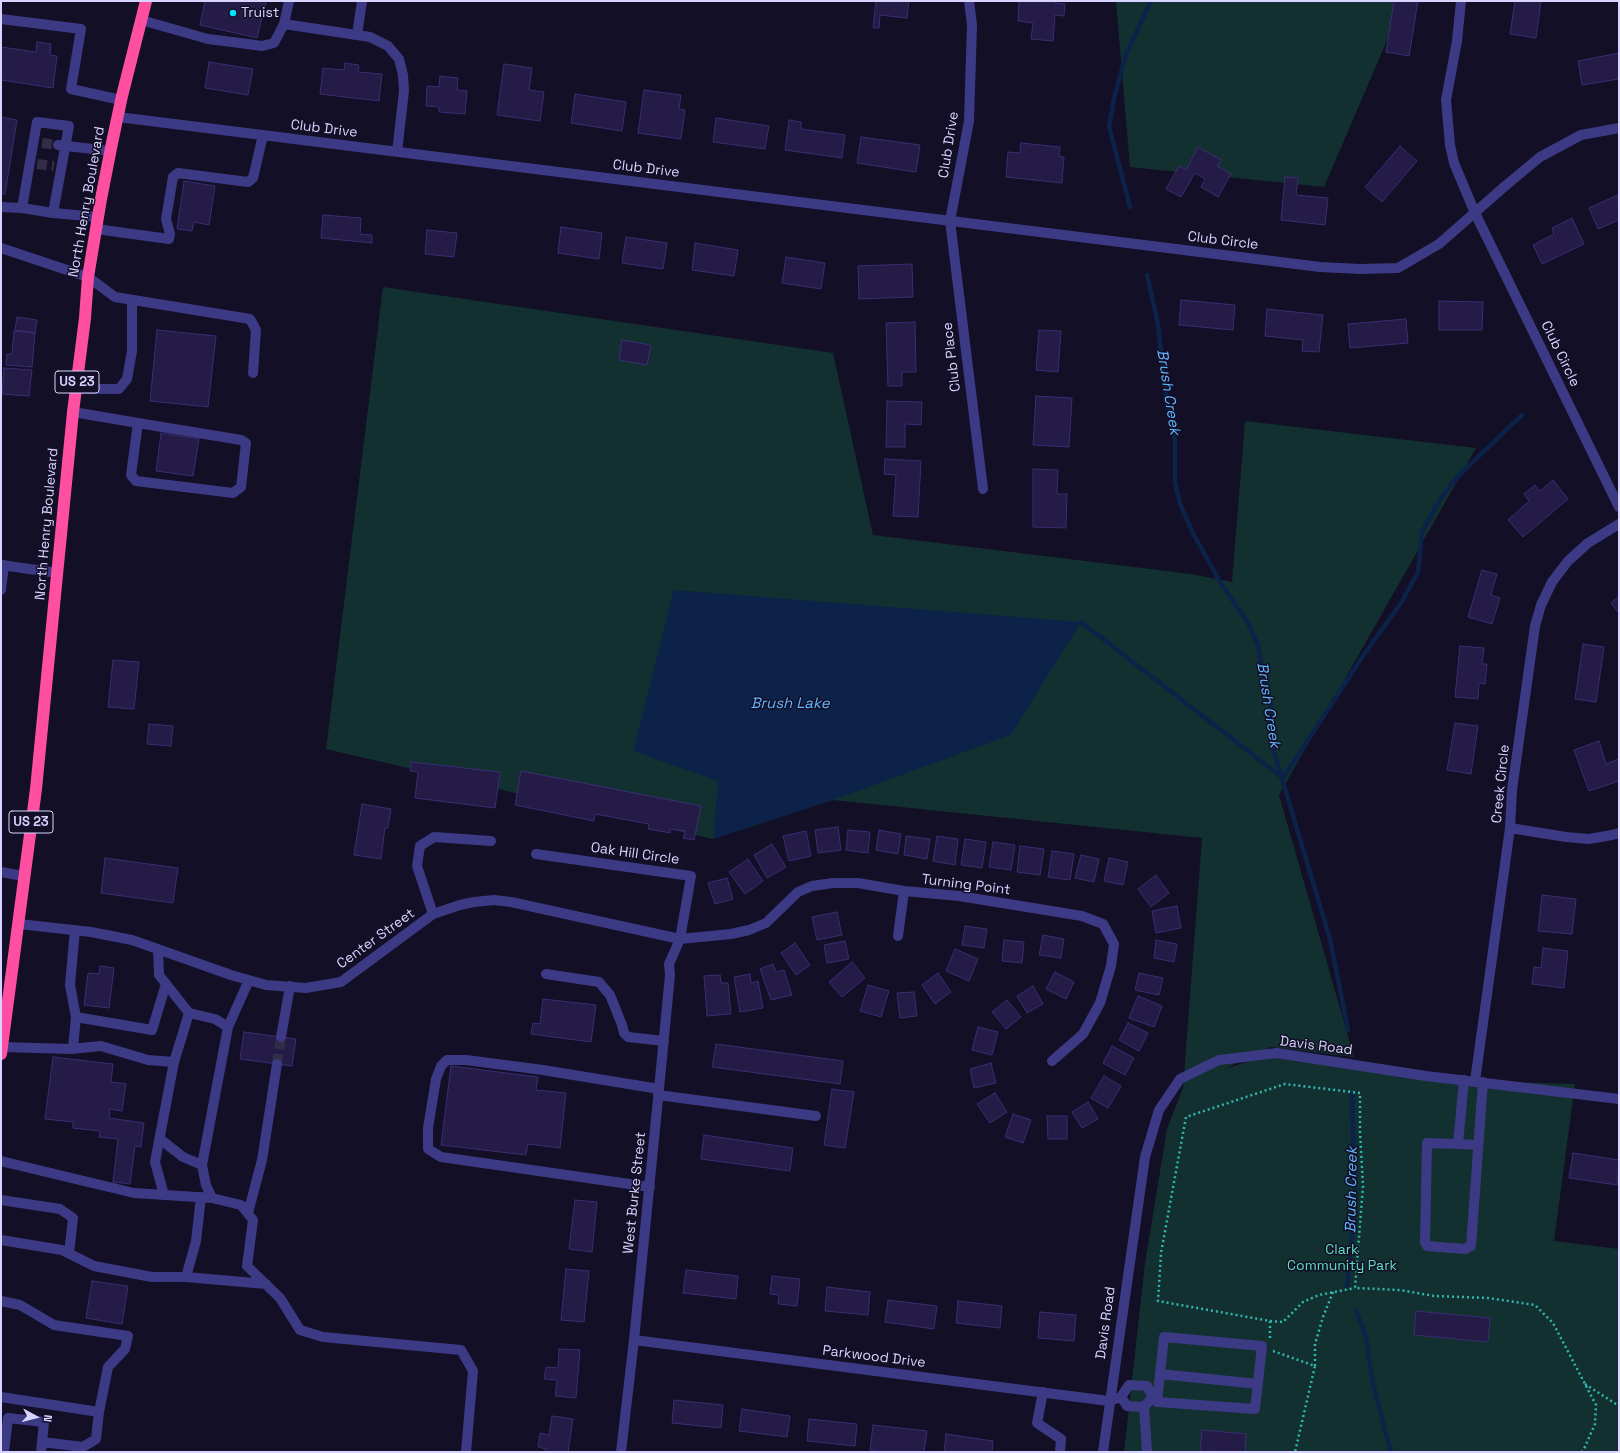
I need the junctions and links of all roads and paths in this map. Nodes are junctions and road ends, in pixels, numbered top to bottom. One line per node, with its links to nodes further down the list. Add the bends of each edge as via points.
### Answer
1 (146, 1): 7 (highway, North Henry Boulevard / US 23)
2 (289, 1): 8 (street)
3 (362, 1): 9 (street)
4 (969, 1): 21 (street, Club Drive, via 972,25 969,121)
5 (1461, 1): 20 (street, Club Circle, via 1446,100 1454,163)
6 (1, 19): 10 (street, via 81,30 71,89)
7 (141, 20): 8 (street, via 208,39 262,46 274,43); 10 (highway, North Henry Boulevard / US 23)
8 (284, 24): 9 (street)
9 (357, 35): 16 (street, via 370,37 388,46 399,59 404,91)
10 (121, 100): 11 (highway, North Henry Boulevard / US 23)
11 (118, 117): 13 (street, Club Drive); 15 (highway, North Henry Boulevard / US 23)
12 (1619, 128): 20 (street, Club Circle, via 1581,135 1540,157)
13 (263, 135): 16 (street, Club Drive); 22 (street, via 253,178 248,182 178,173 173,177 166,219 170,234 168,239)
14 (62, 145): 15 (street); 18 (street, via 69,126 37,122 38,142); 19 (street)
15 (110, 152): 22 (highway, North Henry Boulevard / US 23)
16 (397, 152): 21 (street, Club Drive)
17 (1, 207): 18 (street)
18 (22, 208): 19 (street)
19 (53, 213): 22 (street)
20 (1475, 213): 21 (street, Club Circle, via 1439,244 1398,268 1360,269 1312,266); 31 (street, Club Circle)
21 (950, 221): 30 (street, Club Place)
22 (97, 223): 24 (highway, North Henry Boulevard / US 23)
23 (1, 248): 24 (street)
24 (88, 277): 25 (street, via 115,297); 27 (highway, North Henry Boulevard / US 23)
25 (132, 300): 26 (street, via 250,319 256,330); 27 (street, via 132,352 127,378 119,389)
26 (253, 373)
27 (76, 389): 28 (highway, North Henry Boulevard / US 23)
28 (73, 412): 29 (street); 34 (highway, North Henry Boulevard / US 23)
29 (138, 423): 29 (street, via 241,440 246,443 241,488 233,493 136,481 131,475)
30 (982, 489)
31 (1619, 508)
32 (1619, 524): 36 (street, Creek Circle, via 1588,544 1568,561 1552,582 1541,605 1535,626 1512,790)
33 (2, 565): 34 (street); 35 (street)
34 (58, 573): 41 (highway, North Henry Boulevard / US 23, via 36,789)
35 (1, 590)
36 (1510, 828): 37 (street, via 1589,839); 65 (street, Creek Circle)
37 (1619, 833)
38 (491, 841): 43 (street, via 434,837 420,846 417,866)
39 (536, 854): 47 (street, Oak Hill Circle, via 691,876)
40 (1, 872): 41 (street)
41 (23, 876): 44 (highway, North Henry Boulevard / US 23)
42 (904, 892): 46 (street); 47 (street, Turning Point, via 858,883 812,886 798,892 766,922 749,930); 61 (street, Turning Point, via 959,896 1082,916 1103,924 1114,944 1111,966 1100,1003 1083,1034)
43 (433, 914): 47 (street, Center Street, via 460,905 494,900); 53 (street, Center Street, via 341,982 306,988)
44 (19, 924): 45 (street, Center Street); 50 (highway, North Henry Boulevard / US 23)
45 (76, 930): 48 (street, Center Street, via 132,940); 55 (street, via 70,985)
46 (898, 936)
47 (680, 939): 58 (street, West Burke Street, via 669,964)
48 (158, 950): 51 (street, Center Street); 52 (street, via 159,975)
49 (546, 974): 58 (street, via 599,982 610,995 624,1033 628,1037)
50 (6, 980): 60 (highway, North Henry Boulevard / US 23)
51 (249, 980): 53 (street, Center Street, via 266,985); 56 (street)
52 (166, 984): 54 (street); 55 (street, via 152,1030)
53 (290, 986): 57 (street)
54 (189, 1013): 56 (street, via 216,1019); 62 (street)
55 (76, 1017): 59 (street)
56 (228, 1027): 73 (street)
57 (281, 1038)
58 (664, 1040): 66 (street, West Burke Street)
59 (73, 1048): 60 (street); 62 (street, via 101,1046 148,1060)
60 (2, 1051)
61 (1052, 1061)
62 (174, 1062): 69 (street)
63 (277, 1064): 79 (street, via 262,1160)
64 (1464, 1080): 65 (street, Davis Road); 70 (street); 98 (street, Davis Road, via 1277,1054 1218,1060 1180,1079 1159,1110 1145,1157)
65 (1479, 1082): 67 (street, Davis Road); 71 (street, Creek Circle)
66 (659, 1092): 68 (street); 74 (street, West Burke Street); 74 (street, via 543,1070 447,1060 441,1066 436,1079 428,1128 428,1149 441,1157)
67 (1619, 1099)
68 (816, 1116)
69 (160, 1139): 73 (street, via 182,1157); 75 (street, via 155,1162)
70 (1458, 1144): 71 (street); 71 (street, Creek Circle, via 1427,1143 1427,1246 1471,1246)
71 (1478, 1145)
72 (1, 1161): 75 (street, via 134,1193)
73 (202, 1165): 77 (street)
74 (650, 1187): 88 (street, West Burke Street)
75 (164, 1195): 76 (street)
76 (201, 1197): 77 (street); 82 (street, via 196,1241)
77 (212, 1198): 79 (street, via 241,1204)
78 (1, 1200): 81 (street, via 60,1209 73,1218)
79 (248, 1213): 83 (street, via 253,1220 247,1266)
80 (1, 1240): 81 (street)
81 (69, 1253): 82 (street, via 94,1266 152,1277)
82 (186, 1277): 83 (street)
83 (266, 1284): 104 (street, via 280,1298 300,1330 323,1336 461,1350 473,1371)
84 (1355, 1288): 85 (path); 87 (path, via 1363,1186 1360,1093 1285,1084 1186,1117 1161,1253 1158,1301); 93 (path, via 1400,1290 1434,1296 1488,1298 1535,1305 1553,1323)
85 (1333, 1292): 87 (path, via 1303,1302 1284,1322); 90 (path, via 1315,1344)
86 (1, 1301): 101 (street, via 20,1305 54,1325 128,1336 124,1350 108,1367)
87 (1270, 1321): 89 (path)
88 (634, 1340): 94 (street, Parkwood Drive); 105 (street, West Burke Street)
89 (1267, 1347): 90 (path); 91 (street, via 1164,1337); 92 (street)
90 (1315, 1366): 109 (path)
91 (1160, 1374): 92 (street); 97 (street)
92 (1258, 1384): 97 (street, via 1255,1409)
93 (1584, 1384): 99 (path); 110 (path, via 1596,1405 1595,1424)
94 (1043, 1392): 98 (street, Parkwood Drive); 106 (street, via 1037,1423 1061,1439)
95 (1, 1397): 101 (street)
96 (1121, 1397): 97 (street, via 1129,1385 1147,1386); 98 (street); 100 (street, via 1127,1406)
97 (1156, 1399): 100 (street)
98 (1109, 1401): 107 (street, Davis Road)
99 (1619, 1406)
100 (1144, 1407): 108 (street)
101 (99, 1412): 102 (street, via 96,1439 83,1446)
102 (41, 1447): 103 (street, via 44,1422 8,1418)
103 (4, 1452)
104 (466, 1452)
105 (621, 1452)
106 (1060, 1452)
107 (1103, 1452)
108 (1147, 1452)
109 (1295, 1452)
110 (1582, 1452)

